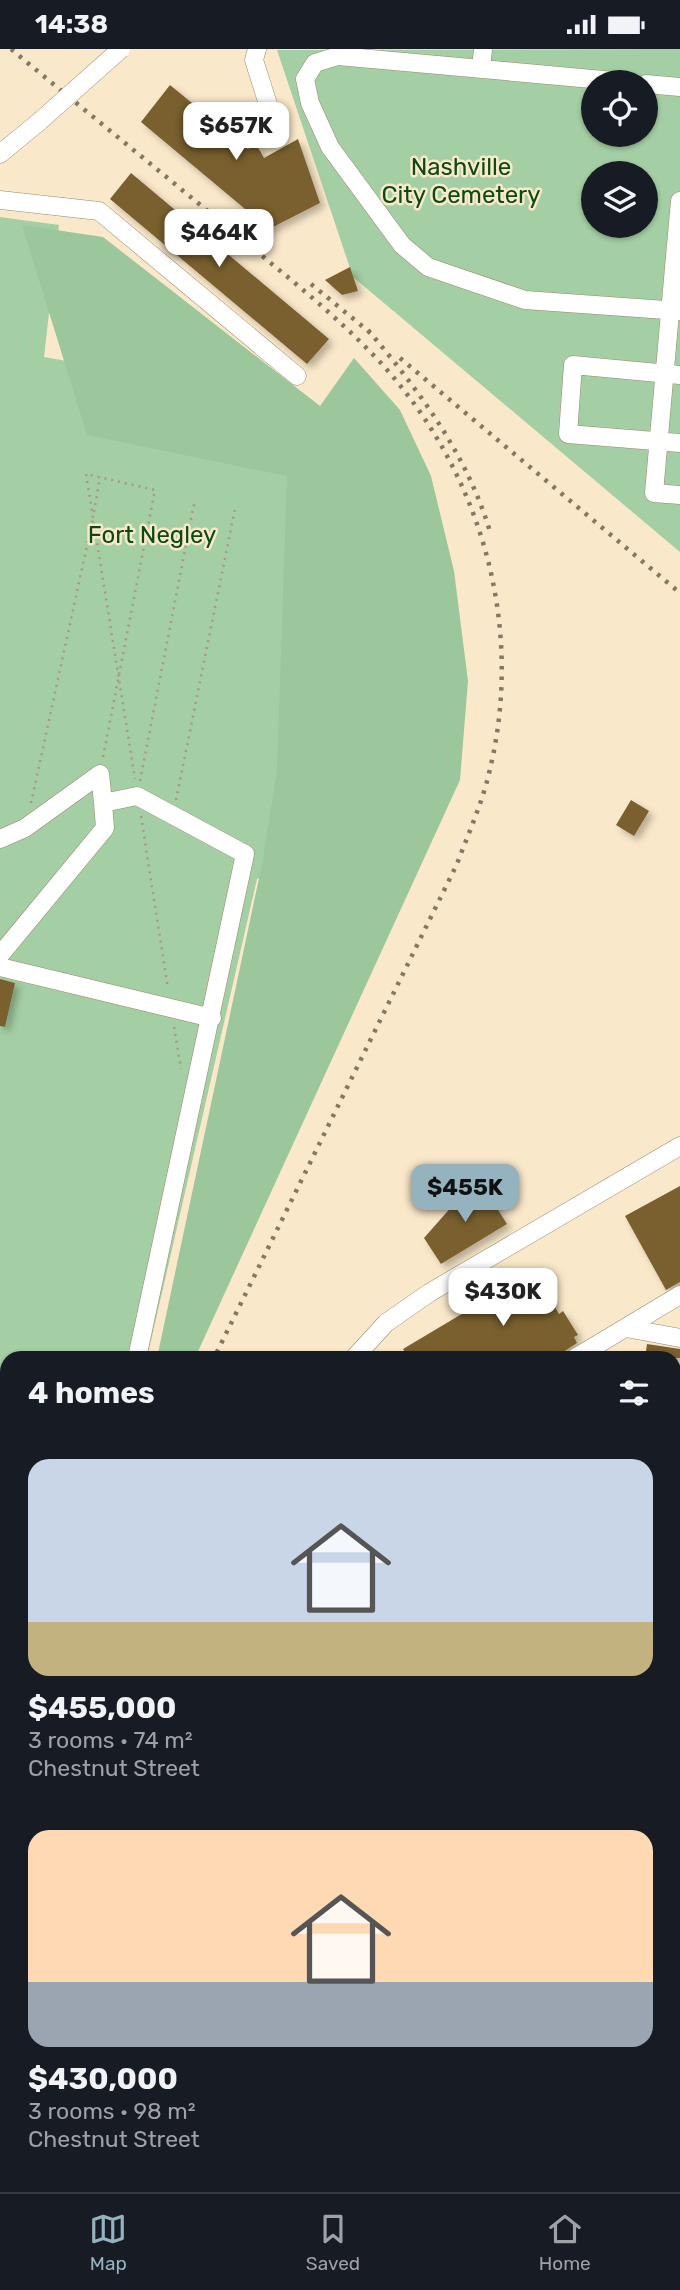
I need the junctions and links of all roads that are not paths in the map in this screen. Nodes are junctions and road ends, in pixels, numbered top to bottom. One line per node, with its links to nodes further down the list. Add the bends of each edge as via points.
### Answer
1 (121, 49): 9 (street, bridge)
2 (257, 49): 8 (street, via 254,60 272,117)
3 (483, 49): 4 (street)
4 (481, 69): 5 (street); 13 (street, via 338,56 315,63 305,79 310,103 330,146 402,245 428,267 525,300)
5 (581, 78)
6 (658, 85): 7 (street)
7 (680, 87)
8 (252, 130)
9 (0, 154)
10 (0, 200): 15 (street, via 99,211)
11 (680, 201): 12 (street)
12 (678, 245): 13 (street)
13 (675, 311): 14 (street)
14 (673, 374): 16 (street); 16 (street, via 573,366 568,434)
15 (298, 376)
16 (659, 441): 17 (street); 18 (street, via 654,493)
17 (680, 443)
18 (680, 495)
19 (103, 803): 20 (street, via 100,774 25,828); 21 (street, via 106,828); 23 (street, via 137,796 245,854)
20 (0, 839)
21 (0, 955)
22 (0, 967): 23 (street)
23 (212, 1018): 28 (street)
24 (680, 1146): 29 (street, via 429,1293 386,1323)
25 (680, 1295): 26 (street)
26 (626, 1328): 27 (street); 30 (street)
27 (680, 1338)
28 (139, 1351)
29 (360, 1351)
30 (587, 1351)

